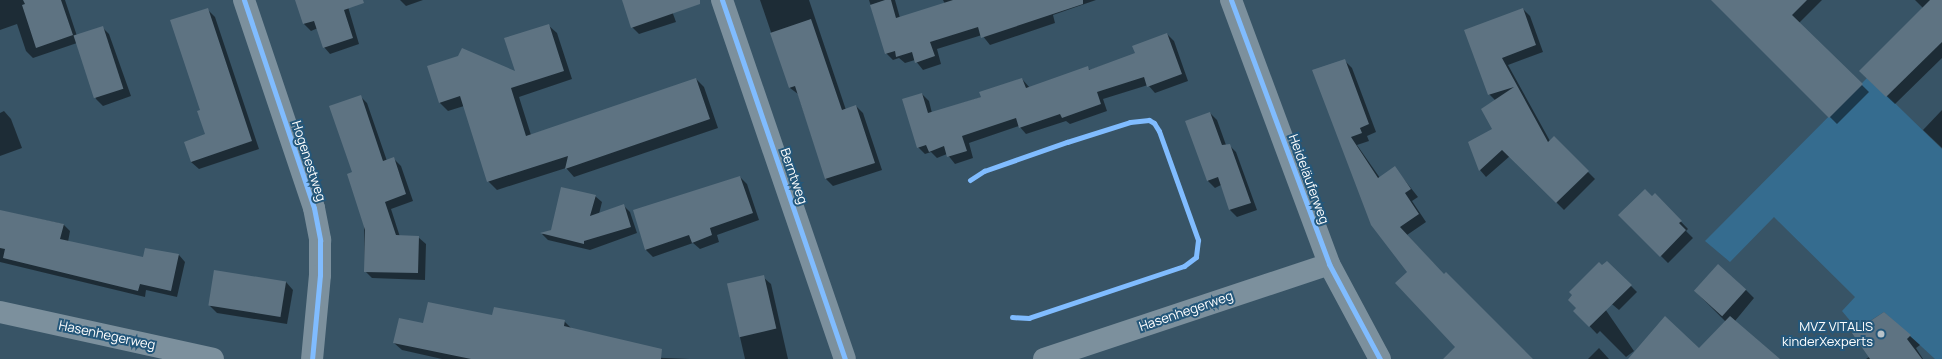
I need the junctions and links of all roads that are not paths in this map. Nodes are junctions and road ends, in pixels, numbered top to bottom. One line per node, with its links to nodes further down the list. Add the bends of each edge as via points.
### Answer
1 (244, 0): 7 (street, Hogenestweg, via 314,208 320,240 320,275)
2 (722, 0): 8 (street, Berntweg)
3 (1231, 0): 4 (street, Heideläuferweg)
4 (1329, 264): 9 (street, Hasenhegerweg); 10 (street, Heideläuferweg)
5 (0, 312): 6 (street, Hasenhegerweg)
6 (213, 359)
7 (312, 359)
8 (846, 359)
9 (1044, 359)
10 (1380, 359)

